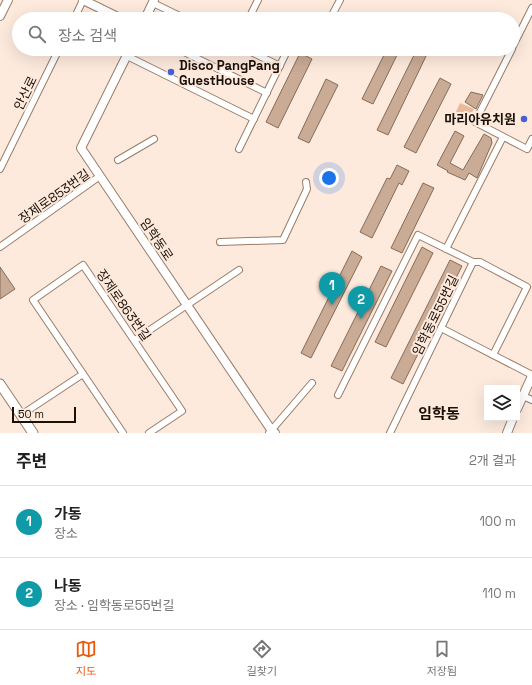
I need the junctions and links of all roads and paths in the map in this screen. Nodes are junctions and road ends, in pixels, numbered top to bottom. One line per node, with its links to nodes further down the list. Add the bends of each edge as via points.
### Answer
1 (8, 0): 13 (street)
2 (83, 0): 7 (street); 8 (street)
3 (258, 0): 11 (street)
4 (340, 0): 12 (street)
5 (154, 1): 9 (street); 10 (street)
6 (532, 8): 14 (street)
7 (77, 12)
8 (108, 12)
9 (148, 12)
10 (174, 12)
11 (252, 12)
12 (334, 12)
13 (0, 16)
14 (520, 32)
15 (56, 56): 30 (street, 안산로)
16 (127, 56): 31 (street, 임학동로, via 81,148)
17 (136, 56): 24 (street)
18 (192, 56): 23 (street)
19 (259, 56): 22 (street)
20 (285, 56): 22 (street)
21 (508, 56): 25 (street, via 475,122)
22 (280, 66): 23 (street)
23 (267, 93): 24 (street)
24 (254, 119): 28 (street)
25 (503, 137): 27 (street, via 527,149); 35 (street)
26 (154, 139): 29 (street)
27 (532, 139)
28 (240, 149)
29 (118, 160)
30 (0, 169)
31 (100, 176): 34 (street, 장제로853번길); 38 (street, 임학동로)
32 (306, 182): 33 (street, via 307,188 282,240)
33 (220, 242)
34 (0, 247)
35 (446, 249): 36 (street); 47 (street, via 418,235)
36 (473, 262): 39 (street, 임학동로55번길); 41 (street, via 480,262 527,287)
37 (239, 270): 38 (street)
38 (187, 305): 40 (street); 57 (street, 임학동로)
39 (441, 328): 41 (street); 58 (street, 임학동로55번길)
40 (135, 340): 42 (street, 장제로863번길, via 83,266 32,300); 56 (street, 장제로863번길, via 182,411)
41 (494, 355): 43 (street)
42 (83, 374): 52 (street); 55 (street, 장제로863번길)
43 (532, 375): 48 (street)
44 (312, 383): 57 (street)
45 (0, 384): 50 (main road)
46 (0, 395): 50 (main road)
47 (338, 395)
48 (523, 396): 49 (street); 51 (street)
49 (532, 400)
50 (13, 403): 52 (main road)
51 (520, 403)
52 (21, 415): 54 (main road)
53 (512, 421): 59 (street)
54 (33, 433)
55 (123, 433)
56 (149, 433)
57 (272, 433)
58 (390, 433)
59 (507, 433)

